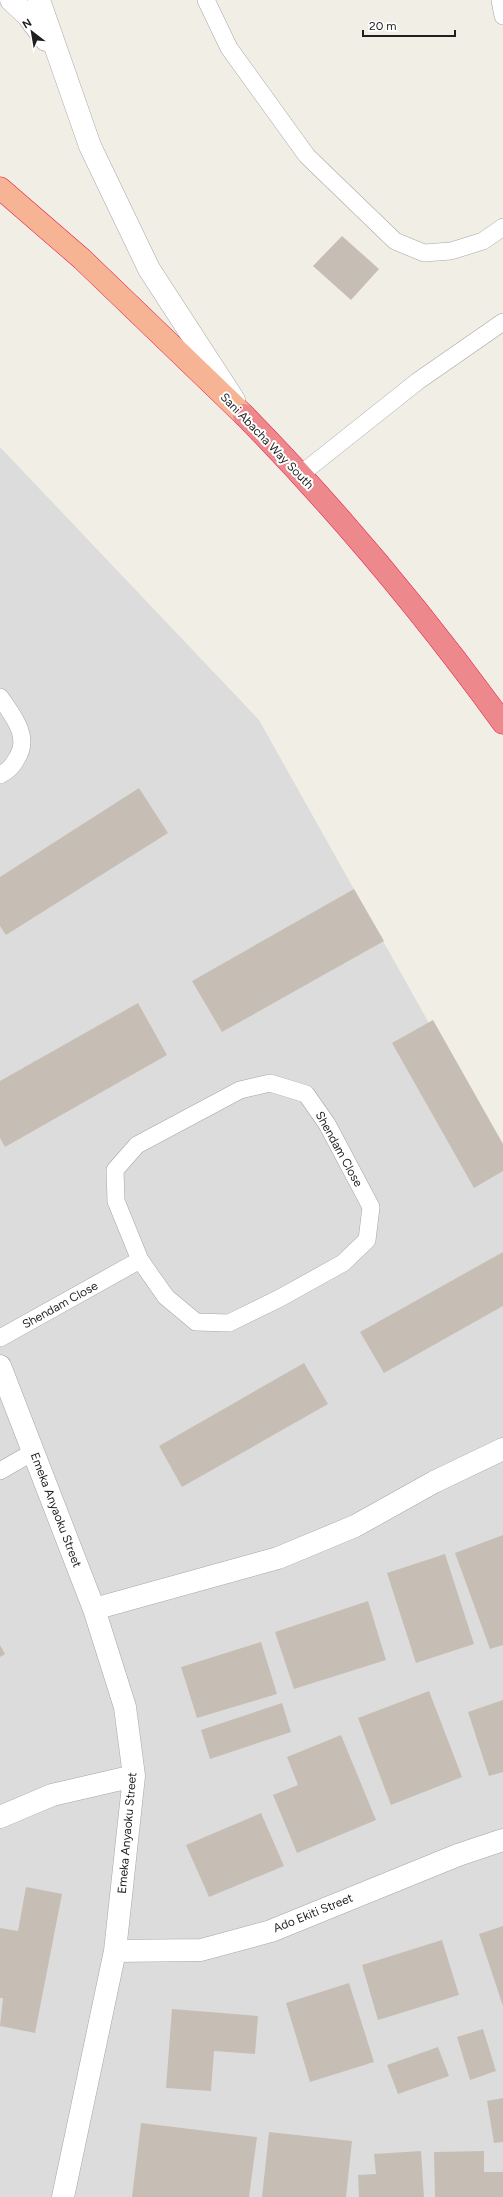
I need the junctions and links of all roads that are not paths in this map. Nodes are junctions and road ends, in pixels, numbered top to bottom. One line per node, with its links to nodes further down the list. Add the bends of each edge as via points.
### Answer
1 (11, 0): 6 (street, via 28,16)
2 (39, 0): 6 (street)
3 (206, 0): 8 (lane, via 229,48 307,156 395,241 424,252 451,251 483,241)
4 (500, 0): 5 (lane)
5 (503, 16)
6 (60, 60): 10 (street, via 90,146 149,269)
7 (0, 188): 10 (highway, Sani Abacha Way South, via 82,259)
8 (503, 227)
9 (503, 322): 11 (lane, via 418,381)
10 (244, 415): 11 (highway, Sani Abacha Way South)
11 (302, 474): 13 (highway, Sani Abacha Way South, via 446,644)
12 (0, 697): 14 (lane, via 19,726 23,738 21,753 10,770)
13 (503, 723)
14 (0, 775)
15 (140, 1260): 15 (lane, Shendam Close, via 116,1201 115,1170 137,1145 240,1090 270,1083 306,1094 327,1124 371,1207 367,1240 343,1263 229,1323 196,1322 166,1297); 16 (lane, Shendam Close)
16 (0, 1338)
17 (0, 1366): 19 (street, Emeka Anyaoku Street)
18 (503, 1449): 21 (street, via 434,1482 355,1526 278,1558)
19 (33, 1452): 20 (lane); 21 (street, Emeka Anyaoku Street)
20 (0, 1471)
21 (94, 1610): 22 (street, Emeka Anyaoku Street, via 125,1707)
22 (134, 1776): 23 (street, via 52,1795); 25 (street, Emeka Anyaoku Street)
23 (0, 1817)
24 (503, 1840): 25 (street, Ado Ekiti Street, via 458,1855 271,1931 201,1950)
25 (115, 1951): 26 (street, Emeka Anyaoku Street)
26 (63, 2197)

